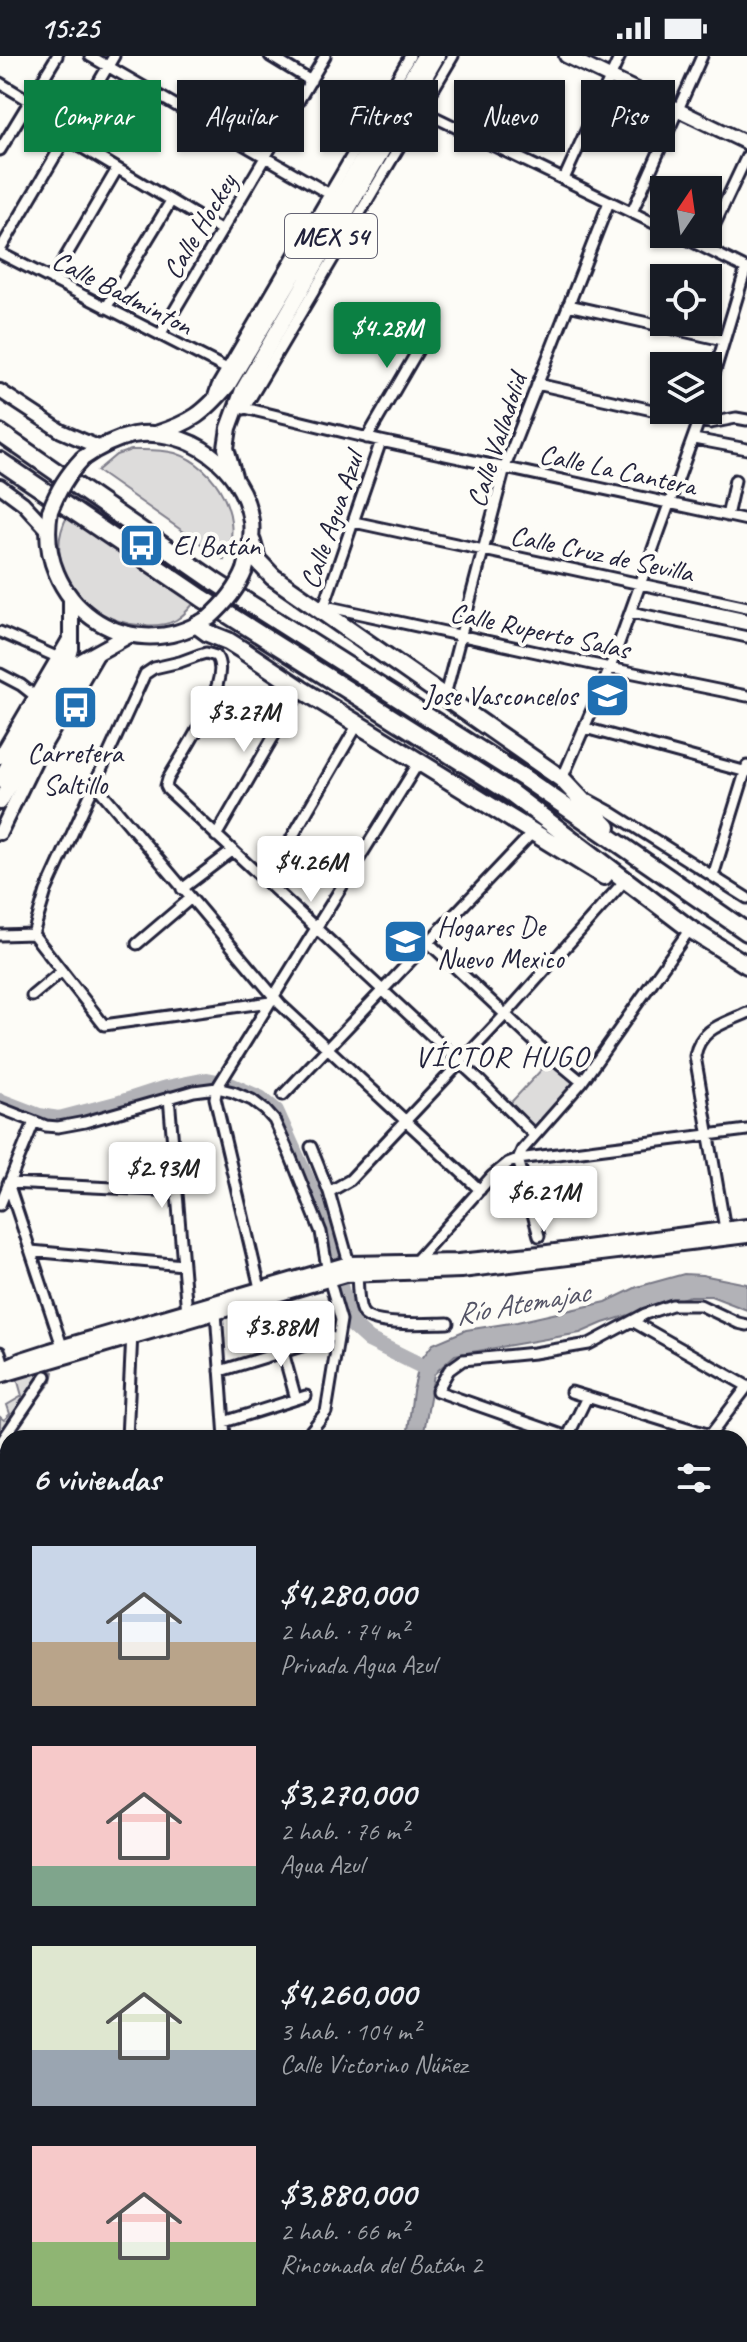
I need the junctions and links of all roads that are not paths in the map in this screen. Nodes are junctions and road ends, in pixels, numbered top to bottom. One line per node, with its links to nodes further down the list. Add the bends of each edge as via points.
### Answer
1 (57, 56): 15 (street)
2 (90, 56): 13 (street)
3 (114, 56): 13 (street)
4 (270, 56): 21 (street)
5 (325, 56): 21 (street, Calle Hockey)
6 (410, 56): 17 (street)
7 (424, 56): 18 (main road, MEX 54)
8 (437, 56): 19 (main road, MEX 54)
9 (453, 56): 20 (street)
10 (566, 56): 14 (street)
11 (620, 56): 14 (street)
12 (702, 56): 25 (street)
13 (108, 67): 16 (street); 33 (street)
14 (610, 77): 25 (street); 36 (street)
15 (43, 80)
16 (100, 80)
17 (407, 80)
18 (414, 80)
19 (420, 80)
20 (427, 80)
21 (311, 81): 33 (street, Calle Hockey)
22 (0, 83): 23 (street)
23 (24, 97)
24 (24, 110): 28 (street)
25 (678, 110): 27 (street); 41 (street)
26 (438, 118): 36 (street)
27 (747, 143)
28 (2, 144)
29 (58, 152): 45 (street)
30 (89, 152): 35 (street)
31 (374, 152): 39 (main road, MEX 54)
32 (374, 152): 39 (street)
33 (266, 156): 39 (street); 43 (street, Calle Hockey)
34 (747, 156): 40 (street)
35 (117, 169): 37 (street); 47 (street)
36 (564, 179): 38 (street)
37 (171, 201): 43 (street); 50 (street)
38 (609, 202): 41 (street); 49 (street, Calle Valladolid)
39 (344, 203): 48 (main road, MEX 54); 60 (street); 61 (main road, MEX 54)
40 (722, 209)
41 (632, 212): 42 (street)
42 (650, 221)
43 (222, 231): 52 (street, Calle Hockey)
44 (706, 248): 46 (street)
45 (0, 252): 47 (street, Calle Badminton)
46 (747, 268): 53 (street)
47 (52, 280): 50 (street, Calle Badminton)
48 (272, 304): 55 (street); 58 (main road, MEX 54, via 228,385)
49 (568, 305): 53 (street); 56 (street, Calle Valladolid)
50 (106, 308): 52 (street, Calle Badminton)
51 (436, 319): 67 (street)
52 (160, 335): 55 (street, Calle Badminton)
53 (723, 340): 54 (street)
54 (720, 352)
55 (227, 369): 58 (street)
56 (537, 384): 59 (street); 73 (street, Calle Valladolid)
57 (0, 391): 70 (street, via 61,431)
58 (211, 405): 66 (main road, MEX 54, via 190,422)
59 (650, 405)
60 (245, 408): 61 (street); 67 (street, Calle La Cantera)
61 (232, 419): 74 (main road, MEX 54, via 226,448)
62 (747, 420): 63 (street)
63 (722, 421)
64 (699, 424): 68 (street)
65 (0, 433): 117 (highway, via 217,583)
66 (156, 434): 70 (main road, MEX 54); 74 (main road, MEX 54, via 201,448)
67 (367, 438): 69 (street, Calle La Cantera)
68 (694, 439): 71 (street); 77 (street)
69 (381, 441): 73 (street, Calle La Cantera); 80 (street, Calle Agua Azul)
70 (98, 447): 81 (main road, MEX 54, bridge, via 63,483)
71 (747, 449)
72 (0, 461): 124 (highway, via 202,598 511,793)
73 (505, 467): 77 (street, Calle La Cantera); 83 (street, Calle Valladolid)
74 (235, 480): 82 (main road, MEX 54, via 248,510)
75 (735, 480): 78 (street)
76 (0, 486): 81 (street)
77 (671, 503): 78 (street, Calle La Cantera); 84 (street)
78 (727, 516): 79 (street, Calle La Cantera)
79 (747, 520)
80 (354, 522): 83 (street, Calle Cruz de Sevilla); 87 (street, Calle Agua Azul)
81 (48, 530): 85 (main road, MEX 54, via 51,560)
82 (252, 542): 87 (highway, via 257,560 273,577); 89 (main road, MEX 54, bridge, via 236,590)
83 (484, 551): 84 (street, Calle Cruz de Sevilla); 93 (street, Calle Valladolid)
84 (642, 585): 86 (street, Calle Cruz de Sevilla); 88 (street)
85 (71, 600): 91 (main road, MEX 54, via 95,621); 92 (main road, MEX 54)
86 (747, 607)
87 (324, 609): 93 (street, Calle Ruperto Salas); 102 (highway)
88 (631, 612): 94 (street); 97 (street)
89 (203, 622): 91 (main road, MEX 54, via 164,636); 99 (highway, via 208,633)
90 (0, 632): 96 (street)
91 (129, 635): 95 (main road, MEX 54)
92 (71, 636): 96 (street); 109 (main road, MEX 54, via 68,660)
93 (459, 636): 97 (street, Calle Ruperto Salas); 102 (street, Calle Valladolid)
94 (747, 637)
95 (98, 653): 112 (main road, MEX 54, via 77,666); 114 (street)
96 (59, 658): 100 (street)
97 (610, 668): 101 (street, Calle Ruperto Salas); 104 (street)
98 (0, 674): 100 (street)
99 (301, 689): 103 (highway); 115 (street)
100 (35, 696): 105 (street)
101 (747, 696)
102 (444, 699): 108 (highway)
103 (358, 724): 106 (highway); 119 (street)
104 (585, 728): 107 (street); 108 (street)
105 (0, 757)
106 (419, 762): 113 (highway); 125 (street)
107 (747, 770): 118 (street)
108 (562, 779): 111 (highway)
109 (0, 780)
110 (95, 784): 115 (street, via 147,671 206,653 216,656 221,665 212,701 166,786); 121 (street); 128 (street, via 46,891)
111 (579, 795): 117 (highway); 118 (street)
112 (0, 802)
113 (533, 832): 120 (highway); 130 (street)
114 (0, 833)
115 (216, 836): 116 (street)
116 (232, 851): 119 (street); 121 (street)
117 (641, 857): 127 (highway)
118 (713, 876): 123 (street)
119 (266, 882): 125 (street)
120 (620, 886): 124 (highway); 138 (street)
121 (182, 889): 122 (street)
122 (191, 898): 131 (street); 136 (street)
123 (747, 898)
124 (661, 908): 126 (highway)
125 (315, 928): 134 (street); 136 (street)
126 (690, 929): 132 (highway); 141 (street)
127 (747, 932)
128 (33, 934): 129 (street); 133 (street)
129 (0, 935)
130 (427, 941): 134 (street); 138 (street)
131 (137, 944)
132 (747, 965)
133 (62, 971): 135 (street); 136 (street, via 104,1025)
134 (382, 989): 139 (street); 140 (street)
135 (32, 996)
136 (272, 999): 139 (street); 142 (street)
137 (747, 1013): 150 (street, via 706,1032 697,1044)
138 (505, 1015): 140 (street); 141 (street)
139 (329, 1049): 143 (street); 146 (street)
140 (460, 1062): 146 (street); 149 (street)
141 (582, 1082): 149 (street)
142 (217, 1088): 144 (street); 166 (street, via 252,1100 274,1120 321,1232); 168 (street, via 215,1098)
143 (283, 1095)
144 (169, 1097): 147 (street, via 71,1125); 155 (street)
145 (0, 1108): 147 (street)
146 (405, 1120): 154 (street); 156 (street, via 350,1180)
147 (34, 1122): 153 (street)
148 (747, 1130): 150 (street)
149 (534, 1135): 152 (street)
150 (709, 1136): 152 (street); 159 (street)
151 (311, 1147): 156 (street)
152 (518, 1159): 154 (street); 160 (street)
153 (8, 1183): 155 (street); 157 (street); 162 (street)
154 (480, 1190): 163 (street)
155 (177, 1191): 164 (street)
156 (329, 1192): 165 (street)
157 (0, 1205)
158 (747, 1226): 159 (street)
159 (725, 1229): 163 (street, via 540,1253)
160 (539, 1236)
161 (747, 1236): 167 (street)
162 (31, 1251): 164 (street); 176 (street)
163 (415, 1262): 165 (street); 167 (street)
164 (183, 1265): 170 (street)
165 (350, 1269): 166 (street); 167 (street); 172 (street, via 361,1308 369,1317)
166 (330, 1273): 168 (street); 169 (street); 189 (street, via 341,1320 326,1412)
167 (405, 1274)
168 (260, 1288): 170 (street)
169 (216, 1312): 170 (street); 180 (street)
170 (188, 1315): 174 (street)
171 (632, 1321): 173 (street, via 686,1304); 182 (street); 190 (street, via 589,1344 463,1360 449,1370 437,1391)
172 (448, 1323)
173 (747, 1325)
174 (132, 1331): 176 (street); 179 (street); 187 (street)
175 (331, 1337): 178 (street)
176 (62, 1346): 179 (street)
177 (0, 1352): 179 (street)
178 (283, 1352): 180 (street); 185 (street, via 301,1398)
179 (3, 1371)
180 (220, 1371): 185 (street)
181 (46, 1376): 186 (street)
182 (747, 1386): 193 (street)
183 (571, 1392): 184 (street)
184 (587, 1397): 191 (street); 192 (street)
185 (224, 1422): 188 (street)
186 (9, 1430)
187 (127, 1430)
188 (224, 1430)
189 (311, 1430)
190 (546, 1430)
191 (572, 1430)
192 (688, 1430)
193 (714, 1430)

